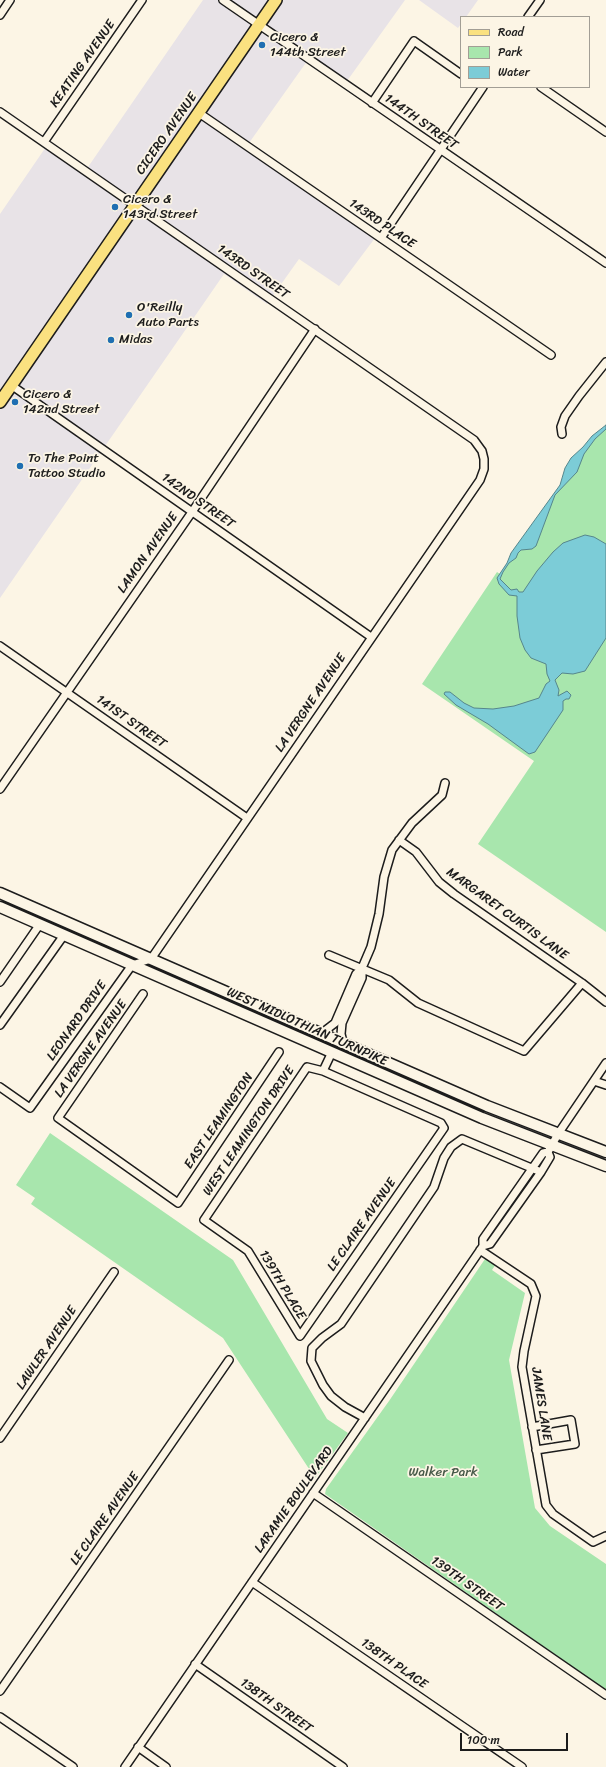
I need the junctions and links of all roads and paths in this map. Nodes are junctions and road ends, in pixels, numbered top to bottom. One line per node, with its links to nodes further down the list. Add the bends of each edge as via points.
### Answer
1 (10, 0): 6 (street)
2 (142, 0): 16 (street, KEATING AVENUE)
3 (223, 0): 8 (street, 144TH STREET)
4 (276, 0): 8 (main road, CICERO AVENUE)
5 (540, 0): 7 (street)
6 (0, 15)
7 (529, 16)
8 (259, 25): 12 (street, 144TH STREET); 14 (main road, CICERO AVENUE)
9 (460, 73): 12 (street, via 414,42)
10 (481, 88): 17 (street)
11 (543, 88): 15 (street)
12 (372, 103): 17 (street, 144TH STREET)
13 (0, 112): 16 (street, 143RD STREET)
14 (199, 113): 18 (main road, CICERO AVENUE); 19 (street, 143RD PLACE)
15 (606, 132)
16 (44, 142): 18 (street, 143RD STREET)
17 (441, 150): 19 (street); 20 (street, 144TH STREET)
18 (135, 205): 21 (street, 143RD STREET); 24 (main road, CICERO AVENUE)
19 (381, 238): 22 (street, 143RD PLACE)
20 (606, 263)
21 (315, 329): 27 (street, 143RD STREET, via 474,440 482,450); 28 (street, LAMON AVENUE)
22 (551, 355)
23 (606, 362): 26 (street, via 565,416 561,427)
24 (11, 385): 25 (main road, CICERO AVENUE); 28 (street, 142ND STREET)
25 (0, 402)
26 (562, 434)
27 (484, 459): 29 (street, LA VERGNE AVENUE, via 480,480)
28 (192, 512): 29 (street, 142ND STREET); 31 (street, LAMON AVENUE)
29 (371, 637): 34 (street, LA VERGNE AVENUE)
30 (0, 646): 31 (street, 141ST STREET)
31 (67, 692): 33 (street, LAMON AVENUE); 34 (street, 141ST STREET)
32 (445, 783): 35 (street, via 442,795 412,823)
33 (0, 789)
34 (248, 818): 41 (street, LA VERGNE AVENUE)
35 (399, 840): 43 (street, via 387,863 377,928); 45 (street, MARGARET CURTIS LANE, via 416,852 435,877 454,894)
36 (0, 893): 41 (main road, WEST MIDLOTHIAN TURNPIKE)
37 (0, 907): 38 (main road, WEST MIDLOTHIAN TURNPIKE)
38 (40, 924): 39 (main road, WEST MIDLOTHIAN TURNPIKE); 44 (street)
39 (64, 935): 42 (main road, WEST MIDLOTHIAN TURNPIKE); 49 (street)
40 (329, 955): 43 (street)
41 (151, 959): 42 (street); 50 (main road, WEST MIDLOTHIAN TURNPIKE)
42 (132, 965): 54 (main road, WEST MIDLOTHIAN TURNPIKE); 59 (street, LEONARD DRIVE, via 30,1108)
43 (362, 968): 45 (street, via 394,983 418,1003 524,1050); 50 (street, via 356,974 335,1023); 52 (street, via 362,978 340,1028)
44 (0, 982)
45 (582, 983): 47 (street, via 590,985); 48 (street, MARGARET CURTIS LANE)
46 (143, 994): 66 (street, LA VERGNE AVENUE, via 58,1118)
47 (606, 996)
48 (606, 1002)
49 (0, 1025)
50 (322, 1033): 51 (main road, WEST MIDLOTHIAN TURNPIKE)
51 (333, 1038): 52 (main road, WEST MIDLOTHIAN TURNPIKE); 54 (main road)
52 (343, 1042): 60 (main road, WEST MIDLOTHIAN TURNPIKE, via 487,1106)
53 (279, 1052): 66 (street, EAST LEAMINGTON)
54 (332, 1052): 56 (street); 61 (main road, WEST MIDLOTHIAN TURNPIKE)
55 (606, 1063): 57 (street, LARAMIE BOULEVARD)
56 (323, 1071): 67 (street, WEST LEAMINGTON DRIVE, via 307,1067); 70 (street, LE CLAIRE AVENUE, via 442,1123 444,1128)
57 (594, 1081): 58 (street); 60 (street, LARAMIE BOULEVARD)
58 (606, 1085)
59 (0, 1087)
60 (558, 1134): 61 (street, LARAMIE BOULEVARD); 62 (main road, WEST MIDLOTHIAN TURNPIKE)
61 (550, 1149): 63 (main road, WEST MIDLOTHIAN TURNPIKE); 64 (street, LARAMIE BOULEVARD, via 543,1153); 65 (street, LARAMIE BOULEVARD, via 550,1157)
62 (606, 1152)
63 (606, 1166)
64 (533, 1169): 65 (street); 68 (street, LARAMIE BOULEVARD, via 483,1239); 72 (street, via 462,1139 457,1141 444,1158 434,1187 341,1324 312,1348 311,1360 331,1396)
65 (541, 1172): 68 (street, LARAMIE BOULEVARD, via 490,1244)
66 (178, 1203)
67 (204, 1220): 70 (street, 139TH PLACE, via 248,1250)
68 (482, 1248): 72 (street, LARAMIE BOULEVARD); 73 (street, JAMES LANE, via 531,1284 536,1296 522,1367)
69 (114, 1272): 74 (street, LAWLER AVENUE)
70 (300, 1336)
71 (229, 1360): 80 (street, LE CLAIRE AVENUE)
72 (365, 1418): 76 (street, LARAMIE BOULEVARD)
73 (532, 1427): 75 (street, JAMES LANE); 75 (street, via 571,1420 575,1444)
74 (0, 1438)
75 (536, 1450): 77 (street, JAMES LANE, via 546,1505 553,1514 593,1542)
76 (314, 1493): 78 (street, LARAMIE BOULEVARD); 81 (street, 139TH STREET)
77 (606, 1536)
78 (252, 1582): 79 (street, LARAMIE BOULEVARD); 88 (street, 138TH PLACE)
79 (196, 1664): 83 (street, LARAMIE BOULEVARD); 87 (street, 138TH STREET)
80 (0, 1691)
81 (606, 1695)
82 (0, 1716): 84 (street)
83 (138, 1747): 85 (street, LARAMIE BOULEVARD); 86 (street)
84 (73, 1767)
85 (125, 1767)
86 (166, 1767)
87 (343, 1767)
88 (522, 1767)

